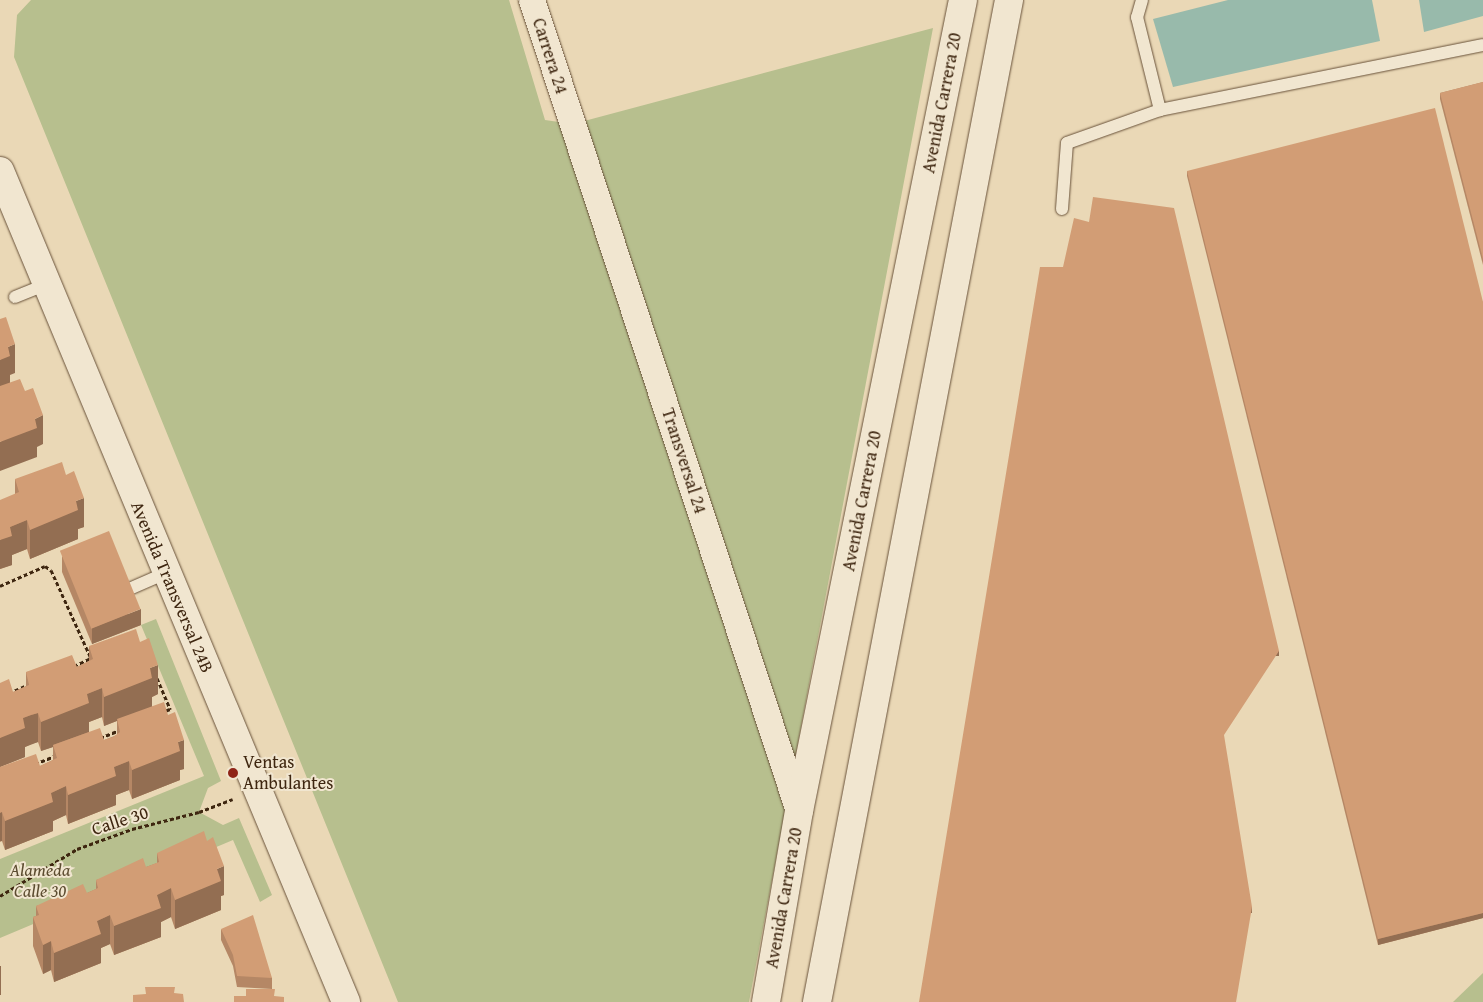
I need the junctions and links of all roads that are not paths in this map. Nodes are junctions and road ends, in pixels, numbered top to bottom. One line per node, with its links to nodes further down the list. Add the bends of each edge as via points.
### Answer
1 (532, 0): 7 (street, Carrera 24)
2 (963, 0): 14 (street, Avenida Carrera 20)
3 (1009, 0): 17 (street)
4 (1142, 0): 6 (lane, via 1136,17)
5 (1483, 45): 6 (lane)
6 (1160, 110): 9 (lane, via 1067,143)
7 (568, 111): 14 (street, Transversal 24)
8 (0, 172): 10 (street, Avenida Transversal 24B)
9 (1062, 209)
10 (45, 285): 11 (lane); 12 (street, Avenida Transversal 24B)
11 (15, 297)
12 (166, 573): 13 (lane); 15 (street, Avenida Transversal 24B)
13 (127, 590)
14 (800, 811): 16 (street, Avenida Carrera 20)
15 (346, 1002)
16 (766, 1002)
17 (816, 1002)

